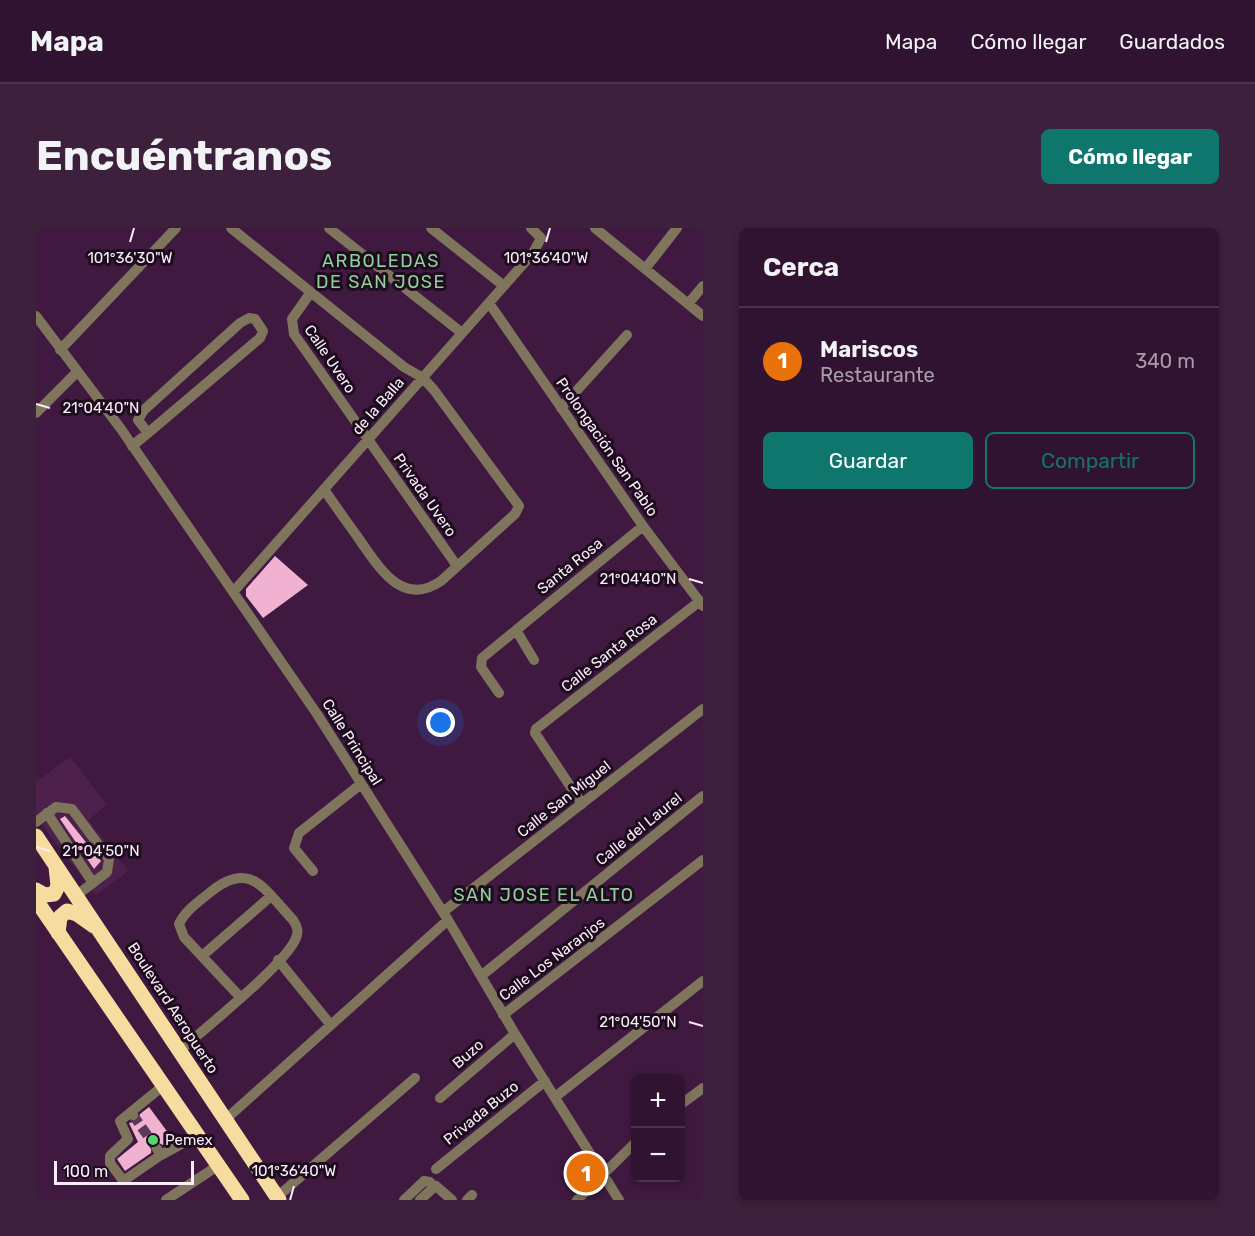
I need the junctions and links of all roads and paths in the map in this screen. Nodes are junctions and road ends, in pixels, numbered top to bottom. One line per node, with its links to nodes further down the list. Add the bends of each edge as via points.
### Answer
1 (176, 228): 18 (street)
2 (231, 228): 11 (street)
3 (329, 228): 16 (street)
4 (431, 228): 9 (street)
5 (531, 228): 9 (street, de la Balla, via 541,238)
6 (677, 228): 8 (street)
7 (598, 229): 8 (street)
8 (645, 269): 13 (street)
9 (504, 286): 12 (street, de la Balla)
10 (703, 286): 13 (street)
11 (311, 292): 20 (street); 24 (street, Calle Uvero, via 292,319 291,329)
12 (489, 303): 16 (street, de la Balla); 21 (street, Prolongación San Pablo)
13 (688, 304): 15 (street)
14 (36, 316): 18 (street, Calle Principal)
15 (703, 316)
16 (462, 333): 20 (street, de la Balla)
17 (627, 334): 21 (street)
18 (60, 350): 19 (street, Calle Principal)
19 (76, 373): 22 (street); 25 (street, Calle Principal)
20 (423, 378): 24 (street, de la Balla); 28 (street, via 519,506)
21 (561, 408): 27 (street, Prolongación San Pablo)
22 (36, 412)
23 (148, 433): 23 (street, via 260,338 263,331 258,322 249,318 240,323 144,410 138,420); 25 (street)
24 (368, 441): 26 (street, de la Balla); 28 (street, Privada Uvero)
25 (132, 446): 29 (street, Calle Principal)
26 (324, 489): 28 (street, via 384,574 398,585 412,590 432,587); 29 (street, de la Balla)
27 (643, 526): 30 (street, Prolongación San Pablo); 31 (street, Santa Rosa)
28 (457, 566)
29 (234, 591): 35 (street, Calle Principal)
30 (701, 604): 37 (street, Calle Santa Rosa, via 536,729 535,734)
31 (516, 630): 32 (street); 33 (street, Santa Rosa, via 482,658 481,663)
32 (534, 660)
33 (499, 693)
34 (703, 709): 37 (street, Calle San Miguel)
35 (361, 784): 43 (street, via 299,833 294,848); 49 (street, Calle Principal)
36 (703, 796): 54 (street, Calle del Laurel)
37 (582, 804): 49 (street, Calle San Miguel)
38 (47, 813): 39 (street); 44 (street); 44 (street, via 62,806 76,812 109,859 107,872)
39 (36, 822)
40 (36, 836): 42 (highway, Boulevard Aeropuerto)
41 (703, 860): 57 (street, Calle Los Naranjos)
42 (54, 861): 45 (highway, via 57,890 50,896); 46 (highway, Boulevard Aeropuerto)
43 (313, 871)
44 (93, 883): 46 (street)
45 (36, 890)
46 (77, 895): 50 (highway, Boulevard Aeropuerto)
47 (271, 896): 52 (street); 52 (street, via 251,878 234,877 187,912 179,924 180,931); 53 (street, via 298,931 295,942)
48 (36, 900): 51 (highway)
49 (446, 916): 54 (street, Calle Principal); 58 (street, Calle San Miguel)
50 (101, 931): 51 (highway, via 67,911 59,920); 60 (highway, Boulevard Aeropuerto)
51 (58, 933): 63 (highway)
52 (202, 956): 56 (street)
53 (278, 960): 56 (street); 58 (street)
54 (481, 976): 57 (street, Calle Principal)
55 (703, 981): 65 (street)
56 (241, 998): 60 (street)
57 (503, 1015): 59 (street, Calle Principal)
58 (330, 1024): 68 (street, Calle San Miguel)
59 (515, 1034): 62 (street, Calle Principal); 66 (street, Buzo)
60 (178, 1052): 68 (highway, Boulevard Aeropuerto)
61 (415, 1078): 76 (street)
62 (544, 1081): 65 (street, Calle Principal); 72 (street, Privada Buzo)
63 (164, 1085): 69 (highway); 69 (street, via 120,1121 128,1139 110,1156 110,1163 126,1179 159,1152)
64 (703, 1088): 67 (street)
65 (555, 1097): 73 (street, Calle Principal)
66 (440, 1098)
67 (685, 1102)
68 (225, 1119): 76 (highway, Boulevard Aeropuerto)
69 (198, 1135): 71 (highway)
70 (631, 1147): 73 (street)
71 (219, 1165): 75 (highway); 77 (street)
72 (436, 1169)
73 (603, 1173): 81 (street); 82 (street, Calle Principal)
74 (433, 1188): 78 (street, via 424,1181); 79 (street); 80 (street, via 438,1186)
75 (237, 1197)
76 (278, 1198)
77 (165, 1200)
78 (404, 1200)
79 (420, 1200)
80 (452, 1200)
81 (577, 1200)
82 (619, 1200)

